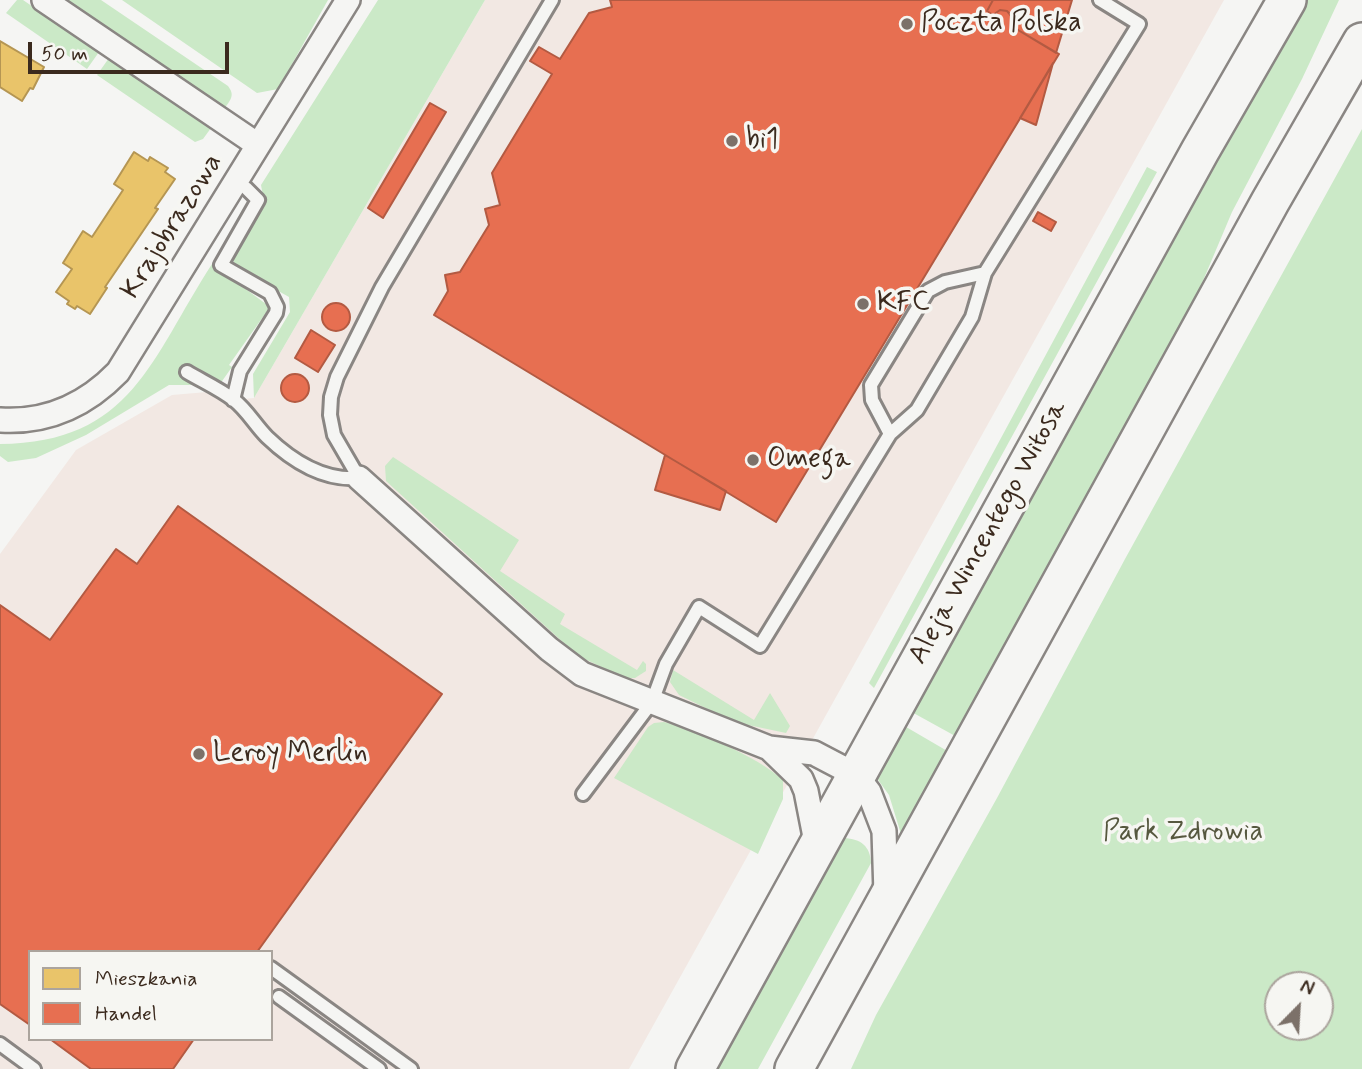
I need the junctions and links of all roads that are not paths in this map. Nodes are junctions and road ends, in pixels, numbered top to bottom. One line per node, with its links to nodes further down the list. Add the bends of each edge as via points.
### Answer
1 (44, 0): 7 (street)
2 (348, 0): 7 (street, Krajobrazowa)
3 (552, 0): 14 (lane, via 382,287 337,377 330,415 334,435)
4 (1100, 0): 9 (lane, via 1139,24)
5 (1287, 0): 17 (main road, Aleja Wincentego Witosa, via 1199,150)
6 (1362, 42): 20 (main road)
7 (258, 145): 12 (street, Krajobrazowa, via 118,372 100,390 62,412)
8 (246, 188): 11 (lane, via 258,200 221,265 270,293 277,307 240,371)
9 (985, 273): 13 (lane, via 972,317 917,410); 13 (lane, via 928,291 872,385 872,400)
10 (187, 372): 11 (lane)
11 (233, 400): 14 (lane, via 293,458 325,476)
12 (0, 420)
13 (890, 434): 15 (lane, via 760,646 699,607 666,664)
14 (359, 478): 15 (street, via 549,649 582,674)
15 (652, 702): 16 (street); 18 (lane)
16 (769, 748): 17 (street, via 814,753); 19 (street, via 801,779)
17 (856, 775): 19 (main road, Aleja Wincentego Witosa); 20 (street, via 869,792 884,831)
18 (583, 794)
19 (817, 847): 27 (main road, Aleja Wincentego Witosa)
20 (886, 903): 28 (main road)
21 (273, 969): 26 (lane)
22 (279, 997): 25 (lane)
23 (0, 1044): 24 (lane)
24 (34, 1069)
25 (379, 1069)
26 (411, 1069)
27 (695, 1069)
28 (794, 1069)

